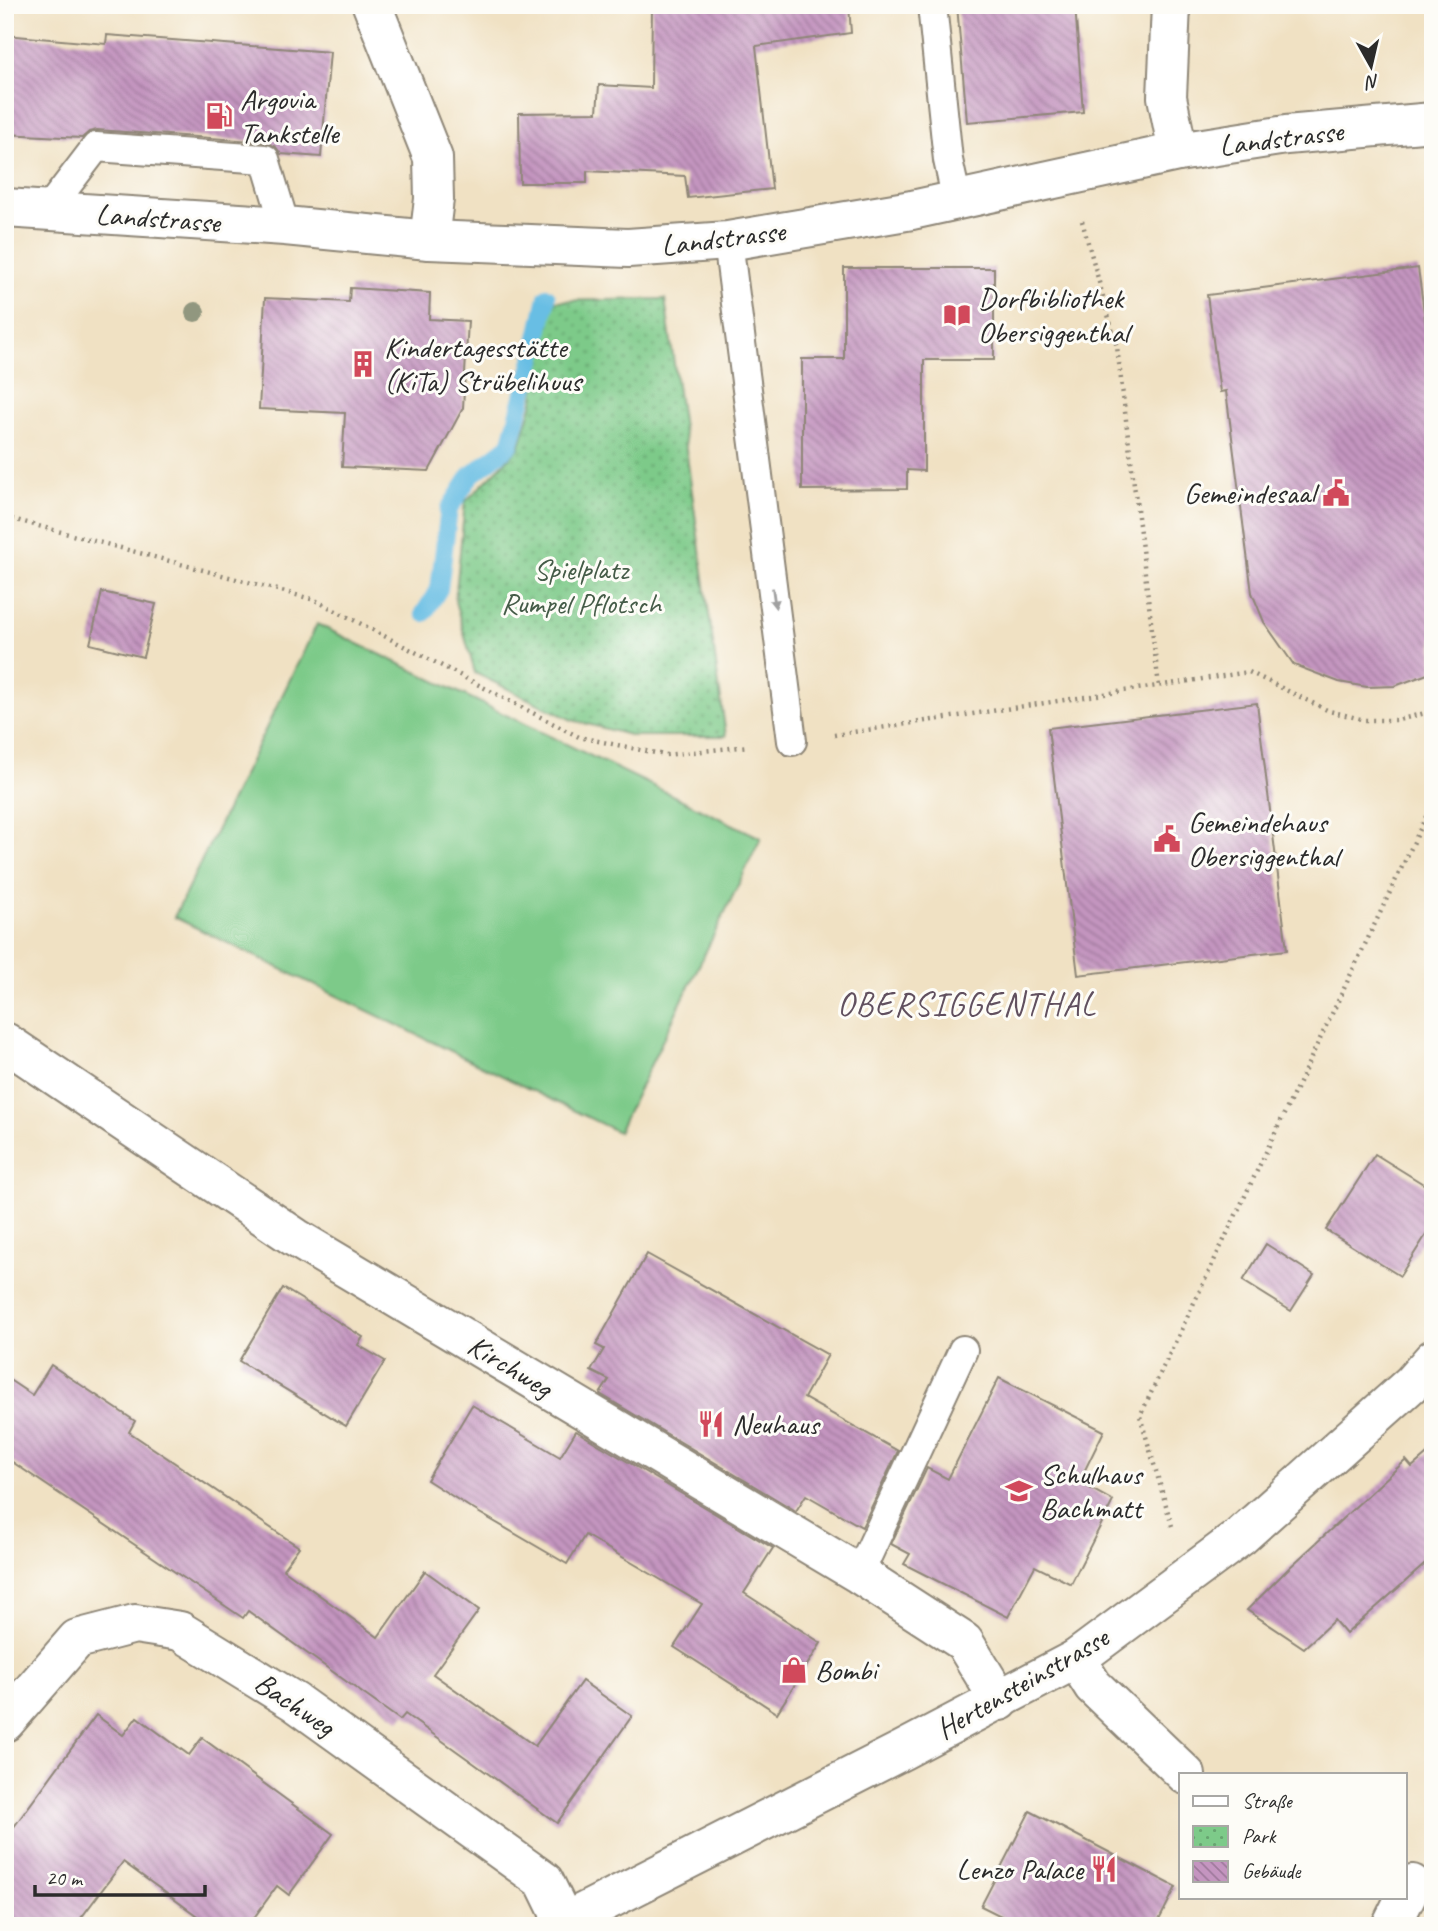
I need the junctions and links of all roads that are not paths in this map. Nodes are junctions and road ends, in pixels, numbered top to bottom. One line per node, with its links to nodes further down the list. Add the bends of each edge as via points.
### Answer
1 (372, 5): 10 (street, via 433,158)
2 (932, 5): 6 (lane, via 948,160)
3 (1171, 5): 5 (street, via 1167,97)
4 (1433, 122): 5 (street, Landstrasse, via 1286,135)
5 (1178, 152): 6 (street, Landstrasse)
6 (957, 201): 11 (street, Landstrasse)
7 (5, 208): 8 (street, Landstrasse)
8 (48, 210): 9 (street, Landstrasse); 9 (lane, via 96,147 265,159)
9 (285, 226): 10 (street, Landstrasse)
10 (429, 240): 11 (street, Landstrasse, via 628,248)
11 (728, 241): 12 (lane, one-way to 12)
12 (792, 741)
13 (5, 1042): 16 (street, Kirchweg, via 296,1238)
14 (963, 1350): 16 (lane)
15 (1433, 1359): 17 (street, Hertensteinstrasse, via 1240,1537)
16 (859, 1574): 18 (street, Kirchweg, via 964,1642)
17 (1076, 1659): 18 (street, Hertensteinstrasse); 20 (street, via 1093,1686)
18 (1000, 1700): 22 (street, Hertensteinstrasse)
19 (5, 1722): 22 (street, Bachweg, via 77,1639 135,1624 180,1631 295,1702 544,1881)
20 (1184, 1773)
21 (1416, 1886): 23 (street)
22 (560, 1924)
23 (1391, 1926)

